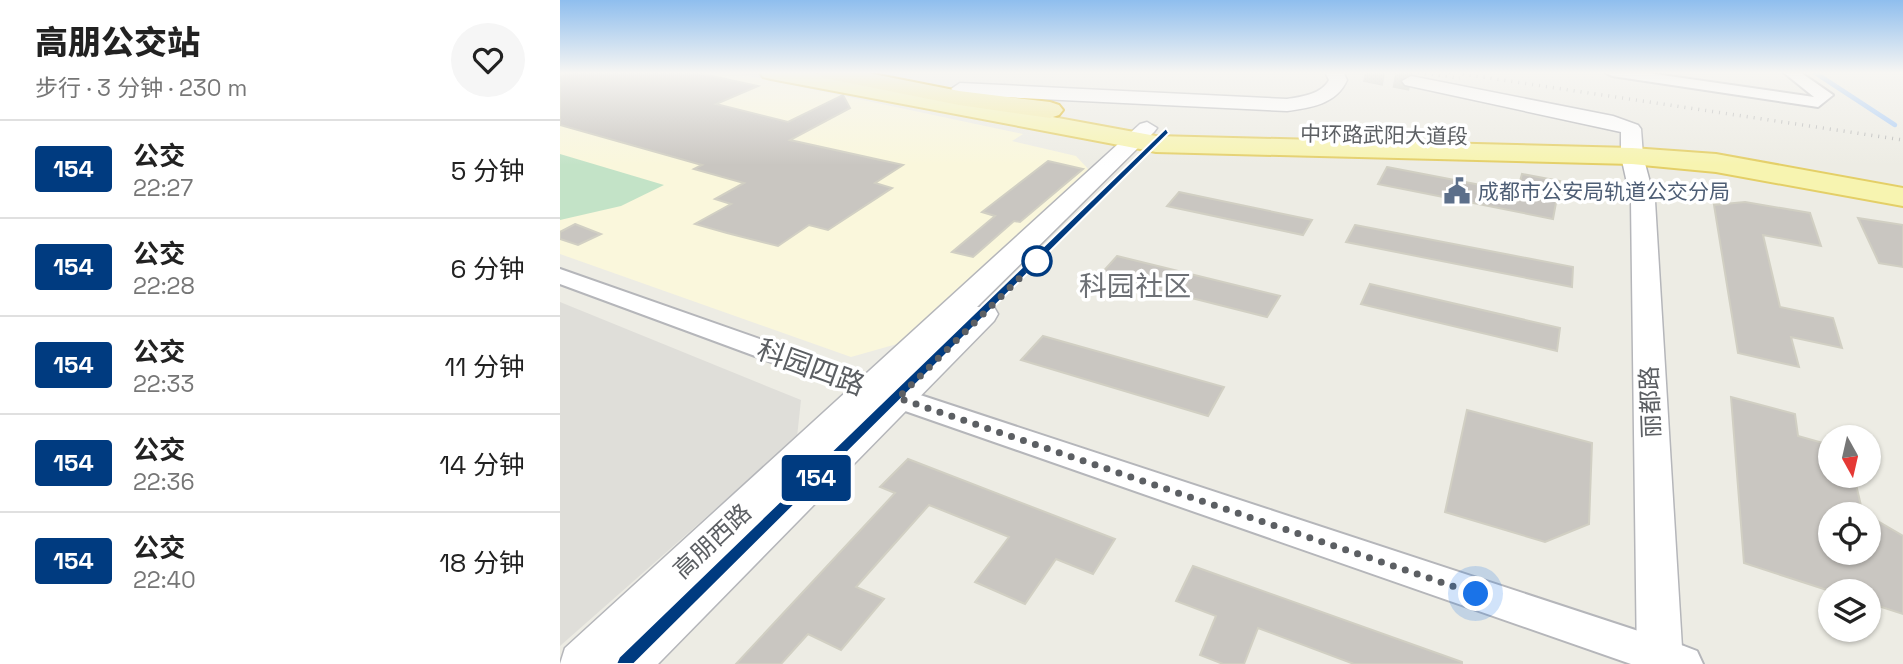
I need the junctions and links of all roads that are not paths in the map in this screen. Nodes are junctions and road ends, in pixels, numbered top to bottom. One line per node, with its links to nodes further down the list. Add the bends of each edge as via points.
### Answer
1 (955, 103): 7 (main road)
2 (1013, 103): 6 (highway)
3 (1232, 103): 4 (street)
4 (1302, 103)
5 (1518, 103): 8 (street, via 1626,125 1631,129)
6 (1050, 110): 7 (main road, 中环路武阳大道段)
7 (1151, 136): 8 (main road, 中环路武阳大道段); 12 (street, 高朋西路)
8 (1632, 148): 9 (main road, 中环路武阳大道段, via 1712,150); 10 (main road, 中环路武阳大道段); 13 (street, 丽都路, via 1643,201)
9 (1903, 184)
10 (1903, 197)
11 (560, 276): 12 (street, 科园四路)
12 (886, 394): 13 (street, 科园四路); 14 (street, 高朋西路); 15 (street, 高朋西路)
13 (1668, 661)
14 (582, 664)
15 (627, 664)

